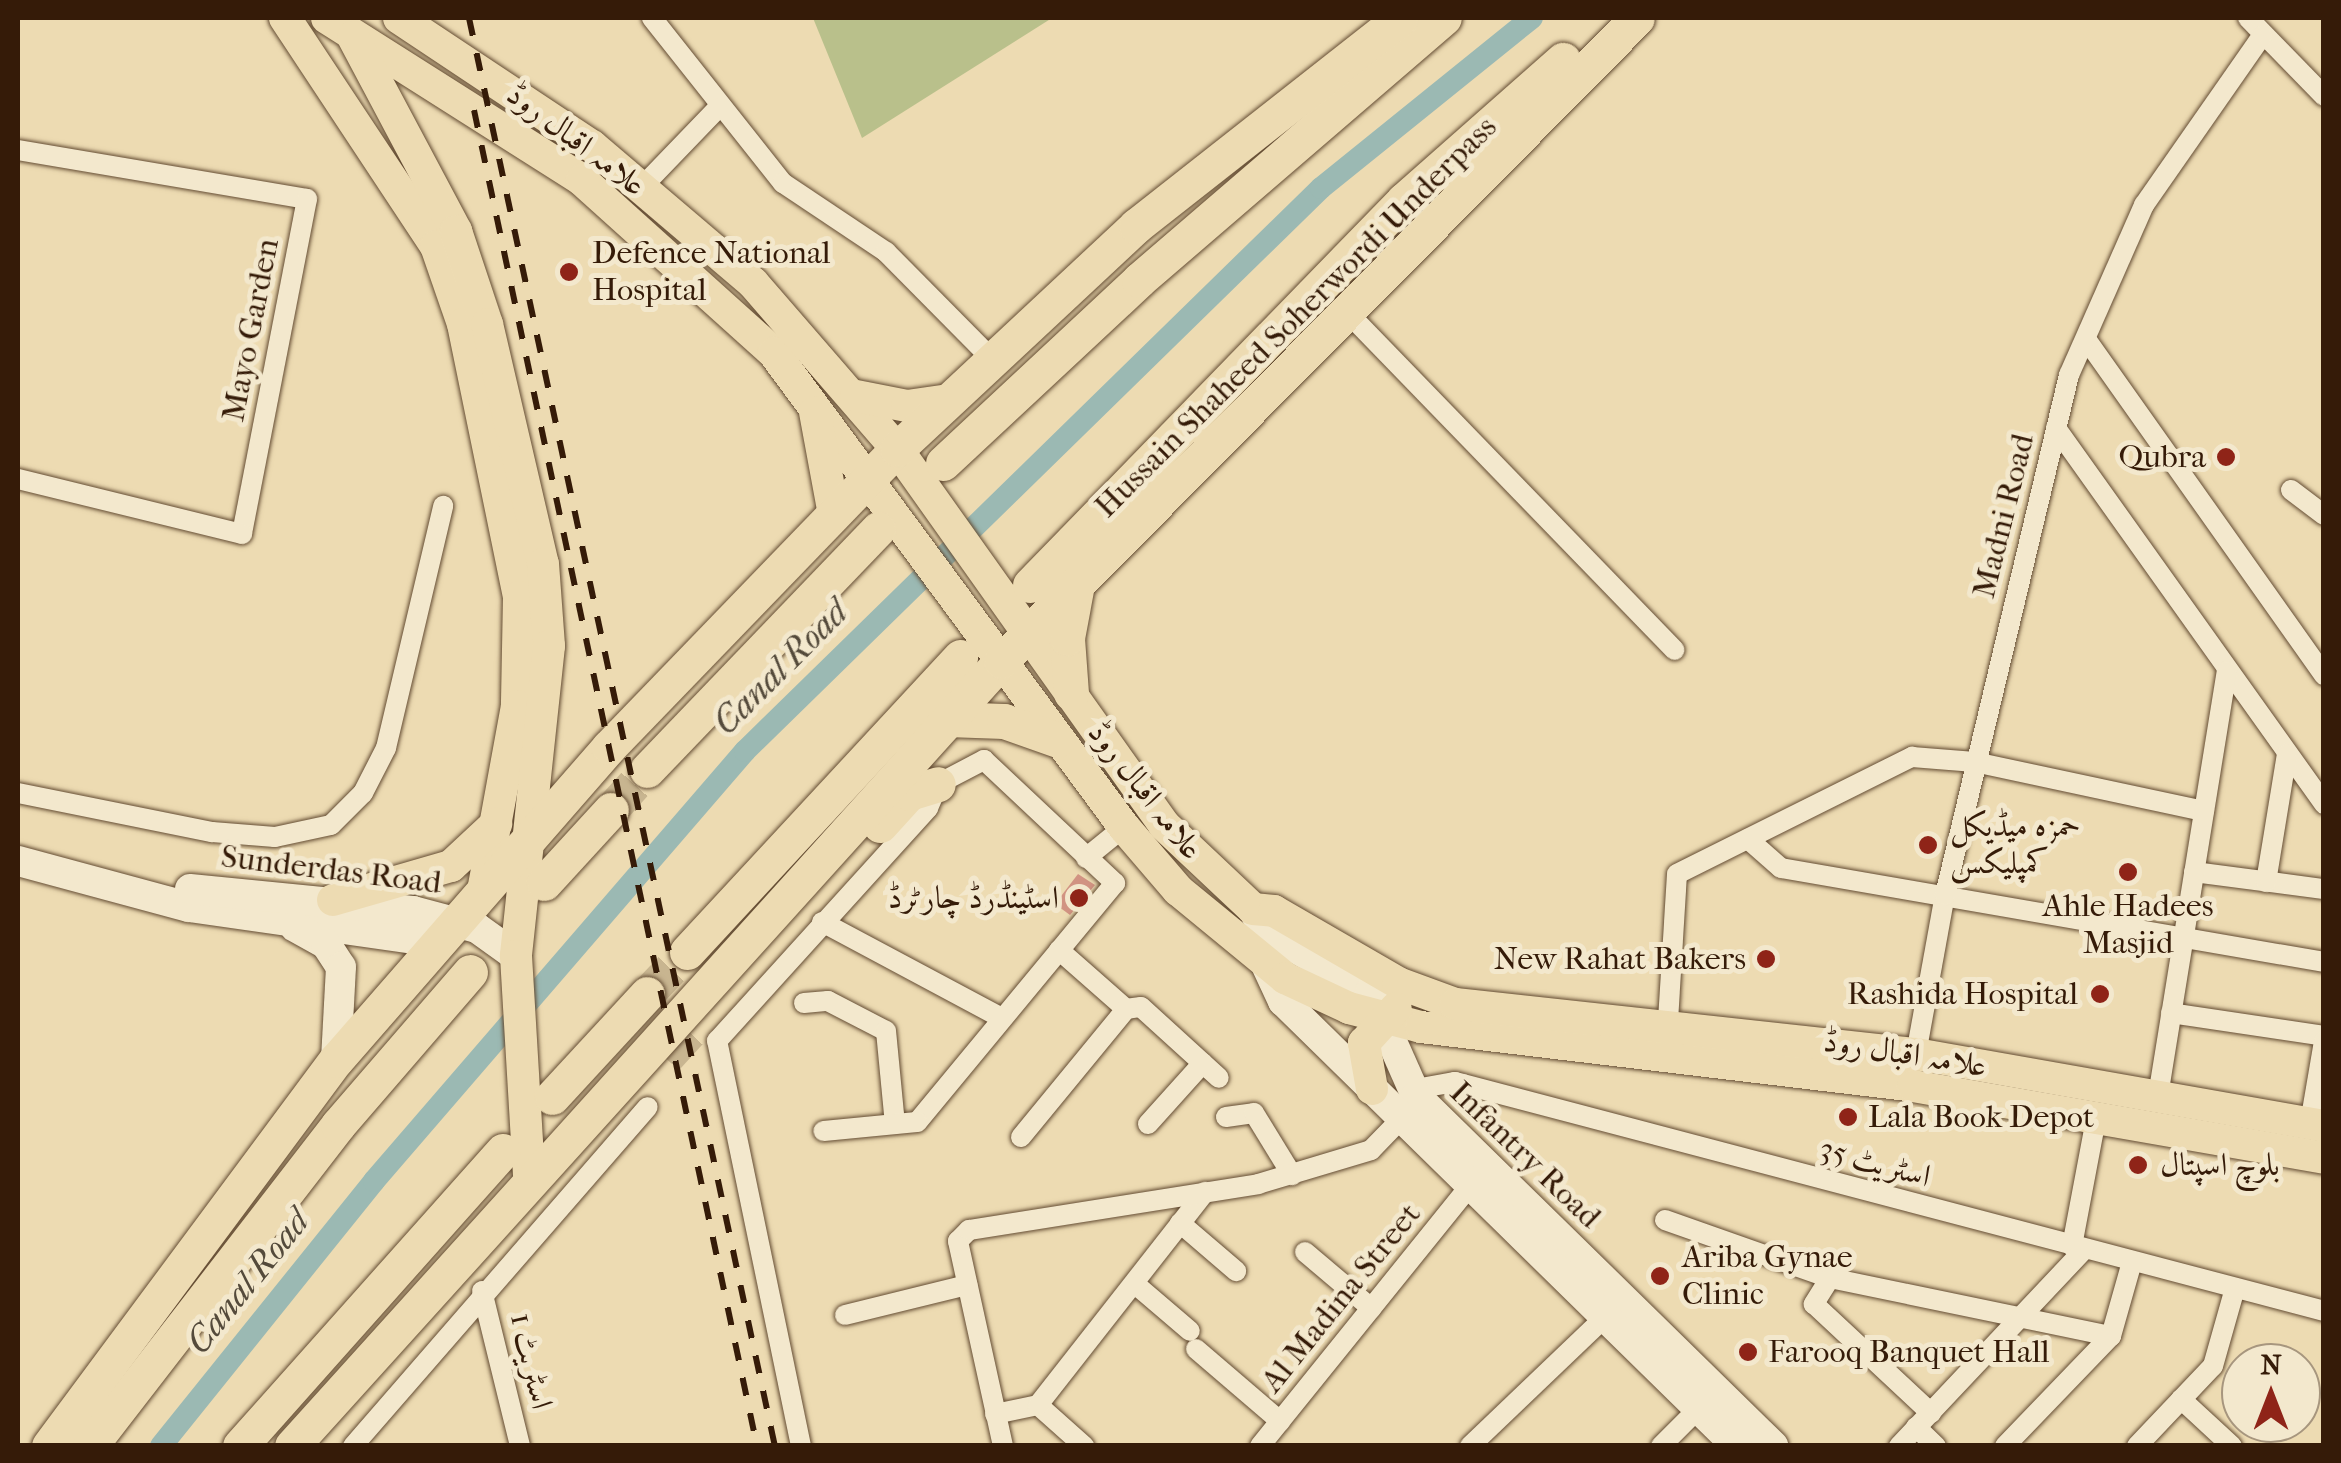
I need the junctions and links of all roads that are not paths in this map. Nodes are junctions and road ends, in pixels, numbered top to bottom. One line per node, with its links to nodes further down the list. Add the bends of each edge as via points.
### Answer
1 (285, 18): 55 (main road, via 436,246 463,324 519,597)
2 (400, 18): 16 (main road, علامہ اقبال روڈ, via 592,146)
3 (652, 18): 13 (street)
4 (1400, 18): 19 (highway, via 1136,226)
5 (1444, 18): 25 (highway, via 1139,280)
6 (1615, 18): 34 (highway, Hussain Shaheed Soherwordi Underpass, via 1404,200)
7 (1636, 18): 17 (highway)
8 (2248, 18): 10 (street)
9 (347, 23): 11 (main road, علامہ اقبال روڈ); 14 (main road)
10 (2262, 36): 12 (street); 18 (street, Madni Road, via 2144,205)
11 (447, 92): 14 (main road, via 410,97); 21 (main road, علامہ اقبال روڈ, via 582,180 734,314)
12 (2324, 96)
13 (717, 109): 16 (street); 19 (street, via 783,183 886,252)
14 (402, 125): 55 (main road, via 456,231 487,324 543,564 549,646)
15 (18, 150): 27 (street, Mayo Garden, via 308,199 242,534)
16 (642, 188): 20 (main road, علامہ اقبال روڈ, via 753,282)
17 (1346, 311): 33 (highway); 37 (street)
18 (2086, 340): 23 (street, Madni Road); 35 (street)
19 (993, 360): 22 (highway)
20 (856, 396): 22 (main road, via 907,406); 24 (main road, علامہ اقبال روڈ)
21 (811, 397): 26 (main road, علامہ اقبال روڈ); 30 (main road)
22 (949, 400): 24 (highway)
23 (2056, 428): 41 (street); 47 (street, Madni Road)
24 (897, 449): 26 (highway); 36 (main road, علامہ اقبال روڈ)
25 (942, 463)
26 (872, 476): 30 (highway); 32 (main road, علامہ اقبال روڈ)
27 (18, 479)
28 (2290, 490): 31 (street)
29 (443, 506): 50 (street, via 386,748 363,793 331,825 275,836 212,832)
30 (834, 515): 55 (highway)
31 (2324, 515)
32 (894, 530): 40 (main road, علامہ اقبال روڈ); 48 (highway)
33 (1078, 583): 36 (highway); 43 (highway, via 1067,638)
34 (1030, 585)
35 (2292, 631): 38 (street); 42 (street)
36 (1028, 636): 40 (highway); 43 (main road, علامہ اقبال روڈ)
37 (1674, 650)
38 (2324, 655)
39 (960, 657): 72 (highway)
40 (1001, 662): 44 (highway); 45 (main road, علامہ اقبال روڈ)
41 (2227, 672): 46 (street); 53 (street)
42 (2324, 675)
43 (1071, 693): 66 (main road, علامہ اقبال روڈ, via 1164,825)
44 (947, 719): 45 (highway, via 1004,722); 109 (highway)
45 (1058, 740): 54 (main road, علامہ اقبال روڈ)
46 (2287, 754): 51 (street); 60 (street)
47 (1975, 762): 53 (street); 56 (street, via 1912,757); 64 (street, Madni Road)
48 (646, 770)
49 (938, 784): 57 (street, via 984,760); 68 (street, via 928,808); 85 (highway, via 910,793)
50 (18, 793)
51 (2324, 804)
52 (611, 810): 61 (highway)
53 (2204, 811): 59 (street)
54 (1124, 827): 57 (street); 75 (main road, علامہ اقبال روڈ, via 1178,890)
55 (510, 830): 65 (main road, via 452,866); 69 (highway, via 484,886); 73 (main road)
56 (1748, 839): 64 (street, via 1780,868); 84 (street, via 1670,882)
57 (1086, 858): 71 (street, via 1115,883)
58 (18, 862): 62 (main road, Sunderdas Road)
59 (2194, 872): 60 (street); 70 (street)
60 (2266, 882): 63 (street)
61 (544, 883)
62 (127, 886): 65 (main road, Sunderdas Road); 67 (main road, Sunderdas Road, via 189,908)
63 (2324, 890)
64 (1945, 895): 70 (street); 88 (street, Madni Road)
65 (332, 900): 69 (main road, Sunderdas Road)
66 (1253, 909): 77 (main road, علامہ اقبال روڈ, via 1274,911); 83 (main road, Infantry Road, via 1263,929 1370,992)
67 (278, 920): 69 (main road, Sunderdas Road); 90 (main road, via 326,944 341,967)
68 (822, 922): 82 (street); 143 (street, via 717,1041)
69 (444, 931): 73 (main road, Sunderdas Road); 90 (highway)
70 (2183, 940): 74 (street); 81 (street)
71 (1060, 950): 80 (street); 82 (street)
72 (688, 952)
73 (516, 958): 109 (main road)
74 (2324, 962)
75 (1267, 967): 83 (main road, علامہ اقبال روڈ); 92 (main road, Infantry Road, via 1282,1001)
76 (470, 972): 137 (highway, via 338,1126)
77 (1418, 992): 83 (main road); 84 (main road, علامہ اقبال روڈ, via 1474,1008)
78 (648, 994): 95 (highway)
79 (804, 1003): 100 (street, via 828,1000 886,1031)
80 (1126, 1008): 101 (street, via 1141,1007 1211,1070); 105 (street)
81 (2171, 1013): 87 (street); 94 (street)
82 (1002, 1018): 100 (street, via 916,1122)
83 (1382, 1019): 91 (main road, علامہ اقبال روڈ); 92 (main road, via 1364,1043); 93 (main road, Infantry Road)
84 (1668, 1022): 86 (main road, علامہ اقبال روڈ)
85 (698, 1023)
86 (1737, 1030): 88 (main road, علامہ اقبال روڈ); 91 (main road)
87 (2324, 1038): 102 (street)
88 (1916, 1054): 94 (main road, علامہ اقبال روڈ)
89 (666, 1058): 140 (highway)
90 (336, 1060): 136 (highway)
91 (1731, 1062): 98 (main road, علامہ اقبال روڈ)
92 (1372, 1089): 99 (main road, Infantry Road)
93 (1410, 1090): 114 (street, اسٹریٹ 35, via 1455,1082); 129 (main road, Infantry Road)
94 (2158, 1096): 103 (main road, علامہ اقبال روڈ)
95 (552, 1097)
96 (648, 1106): 122 (street)
97 (1226, 1118): 108 (street, via 1254,1112)
98 (2096, 1119): 103 (main road, علامہ اقبال روڈ); 114 (street)
99 (1401, 1120): 108 (street, via 1371,1150); 110 (main road, Infantry Road)
100 (895, 1124): 104 (street)
101 (1148, 1124)
102 (2317, 1124): 103 (main road, علامہ اقبال روڈ)
103 (2246, 1128): 107 (main road, علامہ اقبال روڈ)
104 (823, 1131)
105 (1021, 1137)
106 (503, 1151): 138 (highway)
107 (2324, 1158)
108 (1292, 1174): 111 (street)
109 (530, 1177): 139 (highway)
110 (1468, 1188): 123 (street, Al Madina Street); 127 (main road, Infantry Road)
111 (1204, 1192): 113 (street); 120 (street, via 969,1230 958,1240)
112 (1665, 1220): 118 (street)
113 (1180, 1223): 117 (street); 119 (street)
114 (2078, 1248): 116 (street, اسٹریٹ 35); 126 (street)
115 (1305, 1252): 123 (street)
116 (2132, 1262): 121 (street, اسٹریٹ 35); 128 (street)
117 (1236, 1270)
118 (1830, 1278): 126 (street); 134 (street, via 1814,1304)
119 (1135, 1284): 131 (street); 135 (street)
120 (967, 1285): 125 (street); 133 (street)
121 (2235, 1288): 124 (street, اسٹریٹ 35); 130 (street, via 2212,1366)
122 (482, 1291): 141 (street); 142 (street, اسٹریٹ 1)
123 (1371, 1308): 135 (street, Al Madina Street)
124 (2324, 1311)
125 (845, 1315)
126 (2024, 1316): 128 (street); 134 (street)
127 (1606, 1317): 129 (main road, Infantry Road); 147 (street)
128 (2111, 1336): 153 (street)
129 (1649, 1342): 132 (main road, Infantry Road); 150 (main road, Infantry Road)
130 (2181, 1399): 154 (street); 155 (street)
131 (1038, 1405): 133 (street); 145 (street)
132 (1699, 1408): 148 (street); 149 (main road, Infantry Road)
133 (996, 1414): 144 (street)
134 (1924, 1420): 151 (street); 152 (street)
135 (1280, 1421): 146 (street, Al Madina Street)
136 (49, 1446)
137 (90, 1446)
138 (240, 1446)
139 (292, 1446)
140 (314, 1446)
141 (353, 1446)
142 (520, 1446)
143 (801, 1446)
144 (1002, 1446)
145 (1084, 1446)
146 (1260, 1446)
147 (1470, 1446)
148 (1661, 1446)
149 (1738, 1446)
150 (1772, 1446)
151 (1899, 1446)
152 (1936, 1446)
153 (2005, 1446)
154 (2137, 1446)
155 (2232, 1446)

